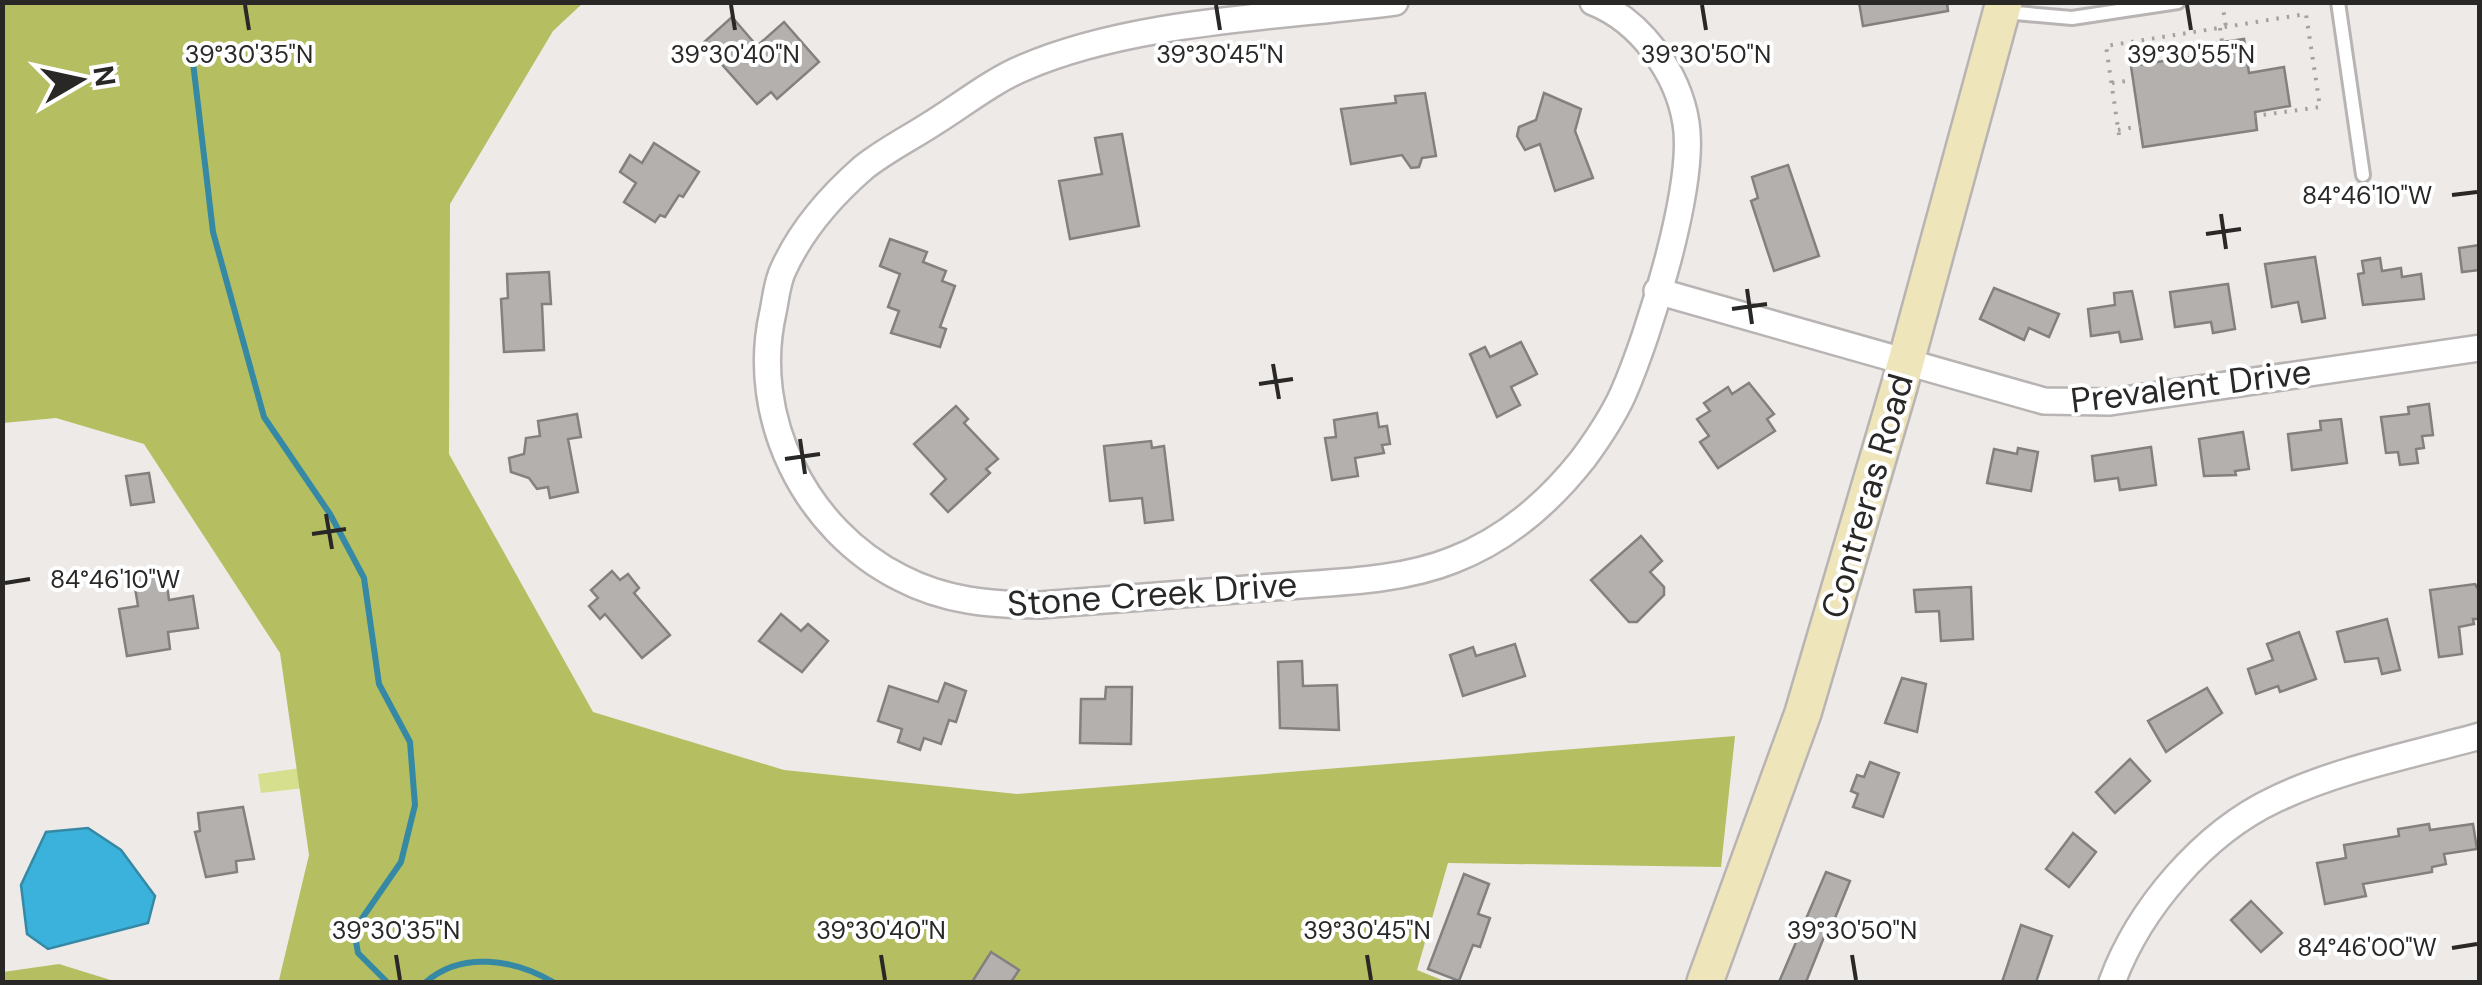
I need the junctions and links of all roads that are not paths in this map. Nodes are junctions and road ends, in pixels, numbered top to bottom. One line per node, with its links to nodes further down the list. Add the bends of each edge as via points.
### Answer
1 (1395, 2): 7 (street, Stone Creek Drive, via 1104,40 1021,68 865,166 812,218 782,271 769,329 772,421 816,505 856,549 899,578 985,604 1040,606 1386,577 1453,560 1548,500 1585,456 1622,395)
2 (1593, 2): 7 (street, Stone Creek Drive, via 1657,55 1686,123 1687,172)
3 (2178, 2): 5 (lane, via 2072,18)
4 (2338, 2): 6 (lane)
5 (2003, 7): 9 (street, Contreras Road)
6 (2363, 175)
7 (1656, 291): 9 (street)
8 (2480, 348): 9 (street, Prevalent Drive, via 2110,402 2044,401)
9 (1906, 364): 11 (street, Contreras Road, via 1803,714)
10 (2480, 736): 12 (street, via 2335,776 2274,800 2235,825 2172,882 2126,946)
11 (1704, 982)
12 (2112, 982)

